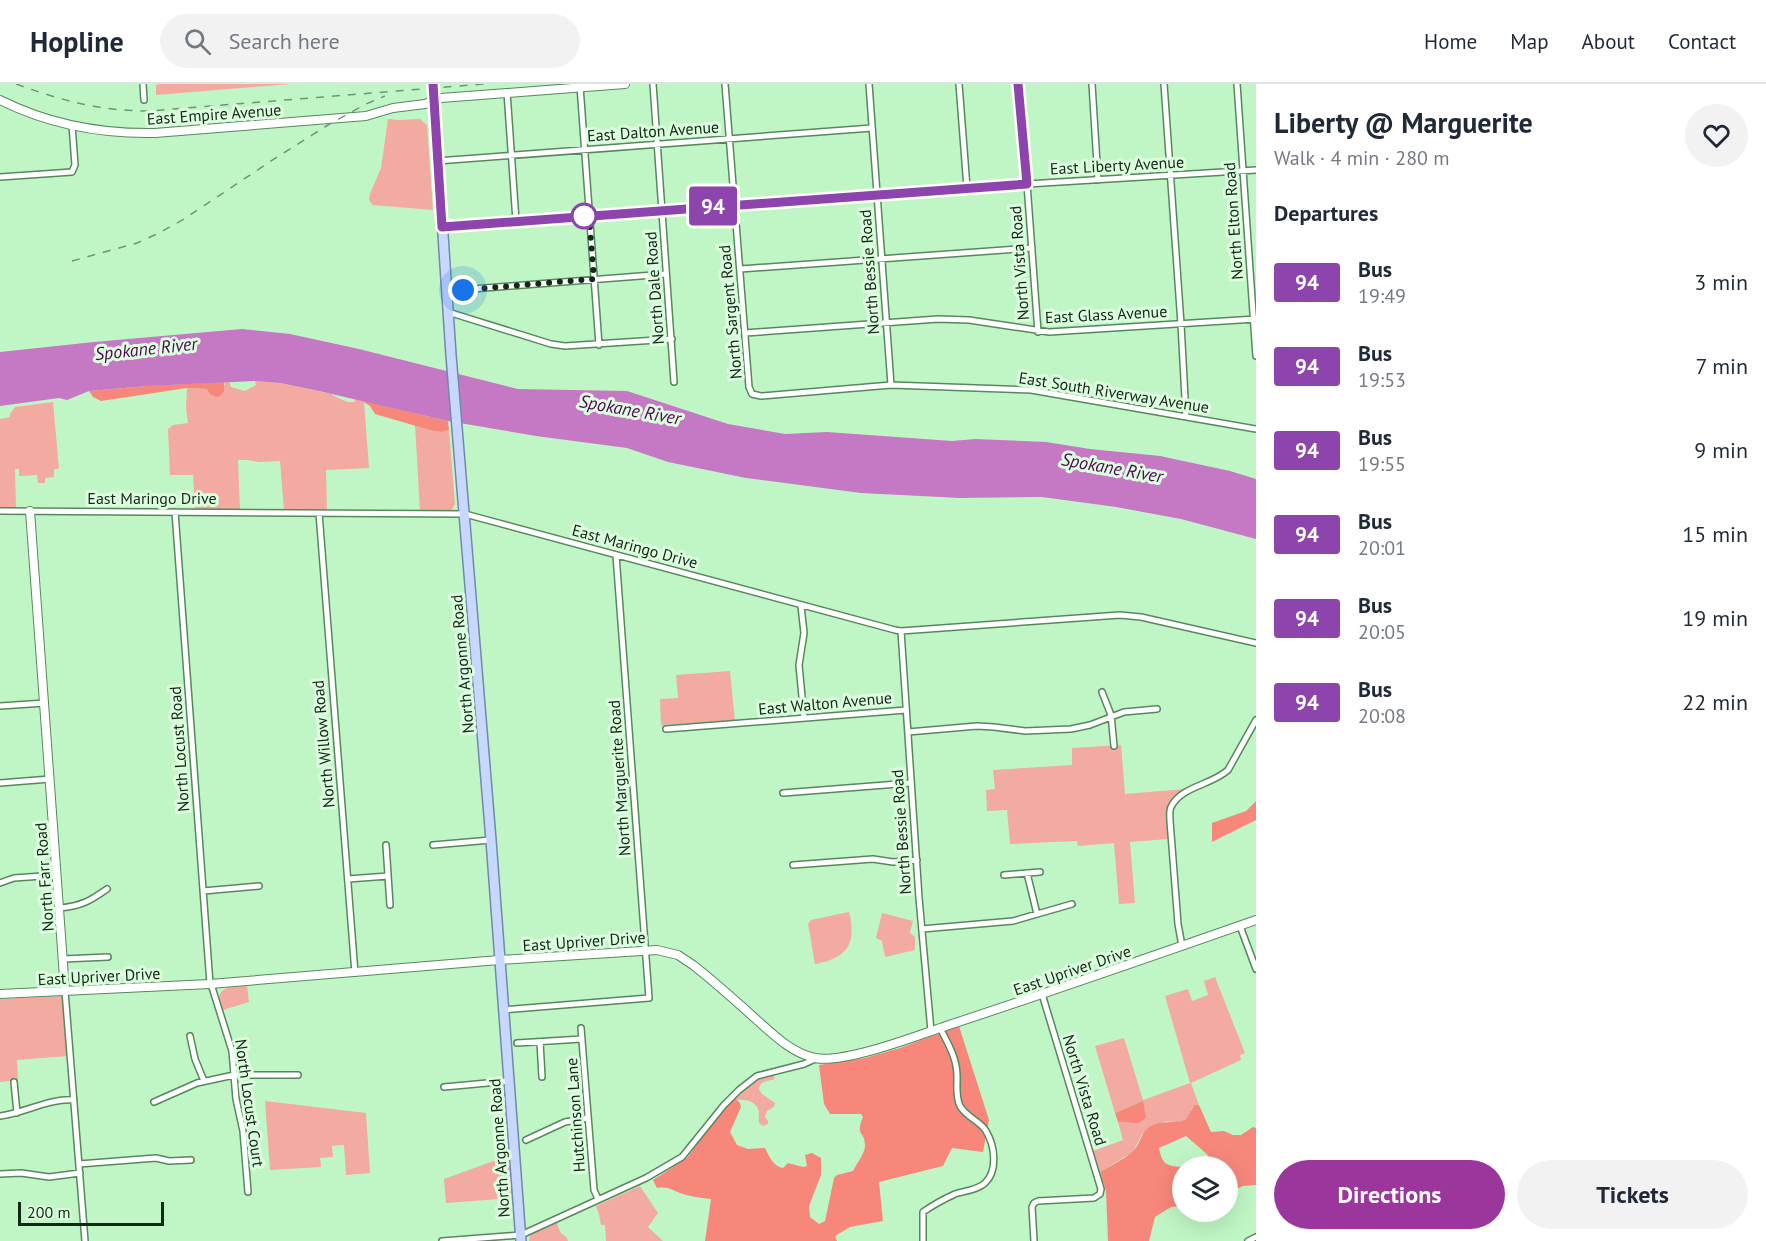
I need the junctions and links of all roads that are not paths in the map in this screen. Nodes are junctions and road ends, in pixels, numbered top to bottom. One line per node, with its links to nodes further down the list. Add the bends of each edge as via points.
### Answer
1 (143, 84): 15 (street)
2 (433, 84): 16 (main road, North Argonne Road)
3 (625, 84): 12 (street, East Empire Avenue)
4 (653, 84): 20 (street, North Dale Road)
5 (725, 84): 19 (street, North Sargent Road)
6 (868, 84): 18 (street, North Bessie Road)
7 (959, 84): 30 (street)
8 (1018, 84): 29 (street, North Vista Road)
9 (1092, 84): 28 (street)
10 (1164, 84): 26 (street)
11 (1237, 84): 25 (street, North Elton Road)
12 (580, 86): 13 (street, East Empire Avenue); 21 (street)
13 (507, 92): 16 (street, East Empire Avenue); 22 (street)
14 (0, 100): 17 (street, East Empire Avenue)
15 (144, 100)
16 (433, 100): 17 (street, East Empire Avenue, via 363,116 161,133 111,132); 23 (main road, North Argonne Road)
17 (72, 125): 27 (street, via 73,170)
18 (872, 128): 19 (street, East Dalton Avenue); 31 (street, North Bessie Road)
19 (729, 139): 20 (street, East Dalton Avenue); 32 (street, North Sargent Road)
20 (658, 144): 21 (street, East Dalton Avenue); 33 (street, North Dale Road)
21 (584, 150): 22 (street, East Dalton Avenue); 34 (street)
22 (512, 156): 23 (street, East Dalton Avenue); 35 (street)
23 (437, 161): 36 (main road, North Argonne Road)
24 (1256, 170): 25 (street, East Liberty Avenue)
25 (1243, 171): 26 (street, East Liberty Avenue); 44 (street, North Elton Road)
26 (1171, 176): 28 (street, East Liberty Avenue); 46 (street)
27 (0, 177)
28 (1098, 180): 29 (street, East Liberty Avenue)
29 (1027, 184): 30 (street, East Liberty Avenue); 37 (street, North Vista Road)
30 (967, 188): 31 (street, East Liberty Avenue)
31 (877, 194): 32 (street, East Liberty Avenue); 38 (street, North Bessie Road)
32 (734, 205): 33 (street, East Liberty Avenue); 39 (street, North Sargent Road)
33 (662, 210): 34 (street, East Liberty Avenue); 40 (street, North Dale Road)
34 (589, 216): 35 (street, East Liberty Avenue); 41 (street)
35 (516, 221): 36 (street, East Liberty Avenue)
36 (442, 227): 42 (main road, North Argonne Road)
37 (1032, 248): 38 (street); 47 (street, North Vista Road)
38 (881, 258): 39 (street); 45 (street, North Bessie Road)
39 (740, 269): 48 (street, North Sargent Road)
40 (666, 274): 41 (street); 49 (street, North Dale Road)
41 (594, 279): 42 (street); 50 (street)
42 (446, 291): 43 (main road, North Argonne Road)
43 (448, 312): 50 (street, via 551,344); 61 (main road, North Argonne Road)
44 (1255, 319): 46 (street, East Glass Avenue); 51 (street, North Elton Road)
45 (887, 322): 47 (street, East Glass Avenue, via 953,319); 48 (street, East Glass Avenue); 53 (street, North Bessie Road)
46 (1181, 324): 47 (street, East Glass Avenue); 55 (street)
47 (1038, 332)
48 (745, 333): 54 (street, North Sargent Road)
49 (672, 339): 50 (street); 52 (street, North Dale Road)
50 (599, 345)
51 (1256, 356)
52 (674, 382)
53 (891, 385): 54 (street, East South Riverway Avenue); 55 (street, East South Riverway Avenue, via 1031,390)
54 (752, 394)
55 (1186, 417): 56 (street, East South Riverway Avenue)
56 (1256, 429)
57 (0, 510): 58 (street, East Maringo Drive)
58 (30, 511): 59 (street, East Maringo Drive); 67 (street, North Farr Road)
59 (175, 512): 60 (street, East Maringo Drive); 95 (street, North Locust Road)
60 (319, 513): 61 (street, East Maringo Drive); 91 (street, North Willow Road)
61 (465, 514): 62 (street, East Maringo Drive); 81 (main road, North Argonne Road)
62 (616, 555): 63 (street, East Maringo Drive); 104 (street, North Marguerite Road)
63 (801, 606): 64 (street, East Maringo Drive); 72 (street, via 804,633 799,665)
64 (901, 631): 65 (street, East Maringo Drive, via 1120,615); 70 (street, North Bessie Road)
65 (1256, 643)
66 (1102, 692): 71 (street)
67 (45, 703): 68 (street); 77 (street, North Farr Road)
68 (0, 706)
69 (1157, 709): 71 (street)
70 (906, 710): 72 (street, East Walton Avenue); 75 (street, North Bessie Road)
71 (1111, 716): 75 (street, via 1071,729 1025,731 977,726); 76 (street)
72 (804, 718): 74 (street, East Walton Avenue)
73 (1256, 720): 103 (street, via 1228,770 1188,791 1170,808)
74 (666, 729)
75 (908, 732): 79 (street, North Bessie Road)
76 (1114, 746)
77 (50, 779): 78 (street); 88 (street, North Farr Road)
78 (0, 783)
79 (911, 783): 80 (street); 84 (street, North Bessie Road)
80 (783, 793)
81 (491, 840): 83 (street); 107 (main road, North Argonne Road)
82 (386, 845): 90 (street)
83 (433, 845)
84 (917, 860): 85 (street); 102 (street, North Bessie Road)
85 (793, 865)
86 (1040, 872): 87 (street)
87 (1028, 873): 89 (street); 99 (street)
88 (57, 875): 92 (street, via 14,878); 98 (street, North Farr Road)
89 (1004, 875)
90 (388, 876): 91 (street); 96 (street)
91 (348, 879): 109 (street, North Willow Road)
92 (0, 883)
93 (259, 886): 95 (street)
94 (107, 889): 98 (street, via 85,904)
95 (203, 891): 110 (street, North Locust Road)
96 (390, 904)
97 (1072, 904): 99 (street)
98 (60, 908): 106 (street, North Farr Road)
99 (1037, 914): 102 (street, via 1005,922)
100 (1256, 920): 101 (street, East Upriver Drive)
101 (1240, 926): 103 (street, East Upriver Drive); 108 (street)
102 (922, 929): 117 (street, North Bessie Road)
103 (1182, 946): 113 (street, East Upriver Drive)
104 (645, 950): 107 (street, East Upriver Drive); 114 (street, North Marguerite Road, via 649,998); 122 (street, East Upriver Drive, via 669,952 684,959 786,1045)
105 (108, 957): 106 (street)
106 (63, 959): 111 (street, North Farr Road)
107 (500, 960): 109 (street, East Upriver Drive); 114 (main road, North Argonne Road)
108 (1256, 969)
109 (355, 973): 110 (street, East Upriver Drive)
110 (211, 984): 111 (street, East Upriver Drive); 123 (street, North Locust Court, via 232,1051)
111 (65, 992): 112 (street, East Upriver Drive); 130 (street, North Farr Road)
112 (0, 994)
113 (1042, 994): 115 (street, East Upriver Drive); 147 (street, North Vista Road, via 1101,1188 1094,1198 1034,1203)
114 (503, 1010): 127 (main road, North Argonne Road)
115 (940, 1028): 117 (street, East Upriver Drive); 146 (street, via 953,1054 959,1103 988,1133 994,1158 987,1182 923,1212)
116 (581, 1029): 119 (street, Hutchinson Lane)
117 (931, 1031): 122 (street, East Upriver Drive, via 843,1057)
118 (190, 1036): 126 (street)
119 (582, 1039): 120 (street); 134 (street, Hutchinson Lane)
120 (540, 1042): 121 (street); 125 (street)
121 (518, 1044)
122 (816, 1058): 141 (street, via 757,1076 724,1105 682,1157)
123 (234, 1075): 124 (street); 126 (street); 140 (street, North Locust Court)
124 (298, 1075)
125 (542, 1077)
126 (204, 1081): 131 (street)
127 (509, 1081): 129 (street); 143 (main road, North Argonne Road)
128 (14, 1082): 132 (street)
129 (444, 1087)
130 (74, 1100): 132 (street, via 58,1100); 137 (street, North Farr Road)
131 (154, 1102)
132 (17, 1113): 133 (street)
133 (0, 1116)
134 (588, 1118): 135 (street, via 565,1122); 141 (street, Hutchinson Lane)
135 (526, 1140)
136 (191, 1160): 137 (street, via 156,1158)
137 (79, 1164): 138 (street, North Farr Road)
138 (80, 1173): 139 (street, via 49,1177); 144 (street, North Farr Road)
139 (0, 1174)
140 (248, 1192)
141 (598, 1199): 143 (street)
142 (1256, 1237): 148 (street)
143 (521, 1238): 145 (street)
144 (85, 1241)
145 (442, 1241)
146 (923, 1241)
147 (1034, 1241)
148 (1248, 1241)

